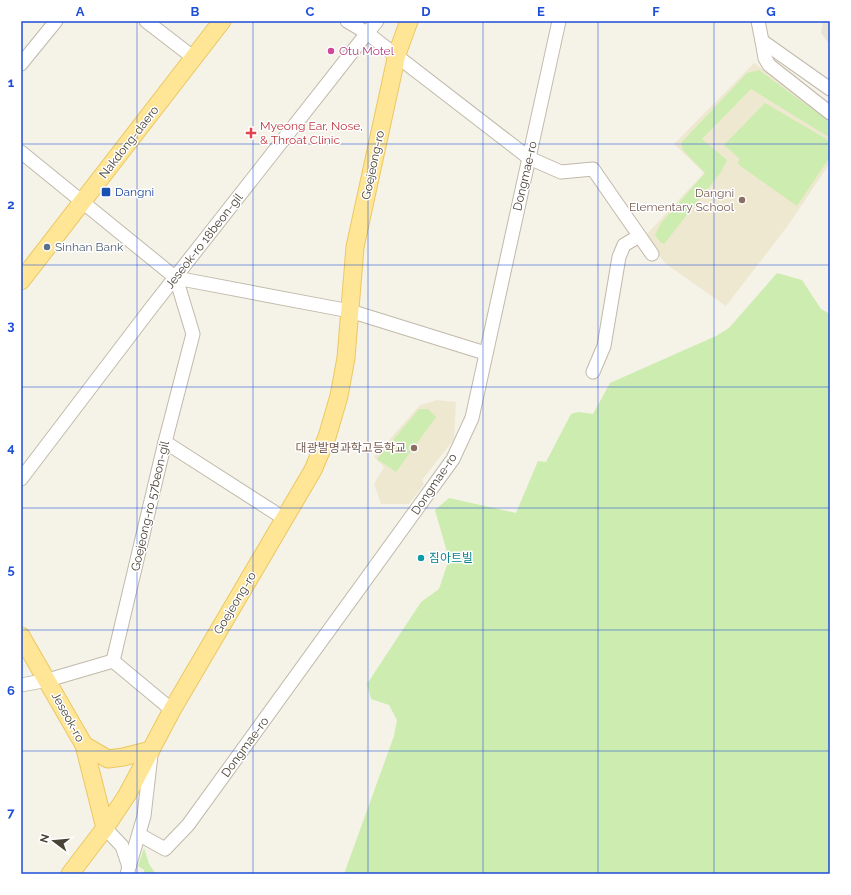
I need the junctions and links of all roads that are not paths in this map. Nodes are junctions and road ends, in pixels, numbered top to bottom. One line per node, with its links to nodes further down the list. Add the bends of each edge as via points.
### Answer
1 (56, 21): 13 (street)
2 (146, 21): 12 (street)
3 (222, 21): 12 (main road, Nakdong-daero)
4 (347, 21): 9 (street)
5 (377, 21): 9 (street, Jeseok-ro 18beon-gil)
6 (409, 21): 11 (main road, Goejeong-ro)
7 (559, 21): 17 (street, Dongmae-ro)
8 (758, 21): 10 (street)
9 (367, 33): 11 (street); 21 (street, Jeseok-ro 18beon-gil)
10 (762, 41): 14 (street); 15 (street, via 769,65)
11 (397, 54): 17 (street); 23 (main road, Goejeong-ro, via 356,247)
12 (194, 58): 18 (main road, Nakdong-daero)
13 (21, 64)
14 (830, 89)
15 (830, 113)
16 (21, 152): 18 (street)
17 (529, 158): 19 (street, via 562,172 593,169); 24 (street, Dongmae-ro)
18 (82, 202): 21 (street); 22 (main road, Nakdong-daero)
19 (639, 236): 20 (street); 25 (street, via 624,245 619,258 604,346)
20 (652, 254)
21 (176, 278): 23 (street); 26 (street, Goejeong-ro 57beon-gil, via 193,334); 27 (street, Jeseok-ro 18beon-gil)
22 (21, 281)
23 (350, 312): 24 (street); 28 (main road, Goejeong-ro, via 346,358 339,396 327,437 313,470)
24 (485, 353): 37 (street, Dongmae-ro, via 472,418 452,459 430,491 188,825 165,849)
25 (593, 372)
26 (165, 442): 28 (street); 30 (street, Goejeong-ro 57beon-gil)
27 (21, 479)
28 (284, 519): 33 (main road, Goejeong-ro)
29 (21, 636): 31 (main road, Jeseok-ro)
30 (113, 661): 31 (street); 33 (street)
31 (48, 680): 32 (street); 34 (main road, Jeseok-ro)
32 (21, 686)
33 (172, 710): 35 (main road, Goejeong-ro)
34 (84, 745): 35 (main road, via 108,759); 36 (main road, Jeseok-ro)
35 (151, 750): 36 (main road, Goejeong-ro); 37 (street)
36 (105, 828): 38 (street, via 122,846); 39 (main road, Goejeong-ro)
37 (140, 835): 38 (street)
38 (128, 871)
39 (70, 874)

